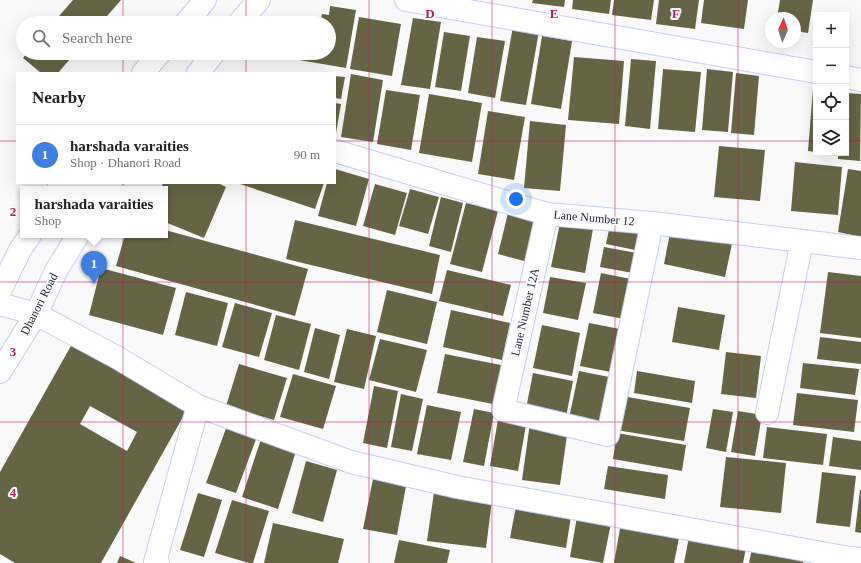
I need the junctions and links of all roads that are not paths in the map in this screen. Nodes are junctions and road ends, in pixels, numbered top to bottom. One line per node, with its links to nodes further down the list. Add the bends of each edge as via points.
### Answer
1 (205, 0): 4 (street)
2 (259, 0): 5 (street)
3 (406, 0): 8 (street)
4 (192, 16)
5 (245, 16)
6 (155, 60): 9 (street)
7 (208, 60): 10 (street)
8 (813, 71)
9 (146, 72)
10 (199, 72)
11 (849, 78): 12 (street)
12 (861, 80)
13 (336, 151): 14 (street, Lane Number 12)
14 (547, 214): 15 (street, Lane Number 12); 15 (street, Lane Number 12A, via 503,410 608,435)
15 (652, 223): 18 (street, Lane Number 12)
16 (28, 238): 20 (street)
17 (76, 238): 22 (street, Dhanori Road, via 56,271)
18 (802, 241): 19 (street, Lane Number 12); 25 (street)
19 (861, 248)
20 (0, 291)
21 (0, 304): 22 (street)
22 (36, 314): 23 (street, Dhanori Road); 24 (street, via 118,358)
23 (0, 372)
24 (198, 406): 26 (street, via 359,464 457,487); 27 (street, via 155,562)
25 (767, 413)
26 (849, 560)
27 (158, 563)

